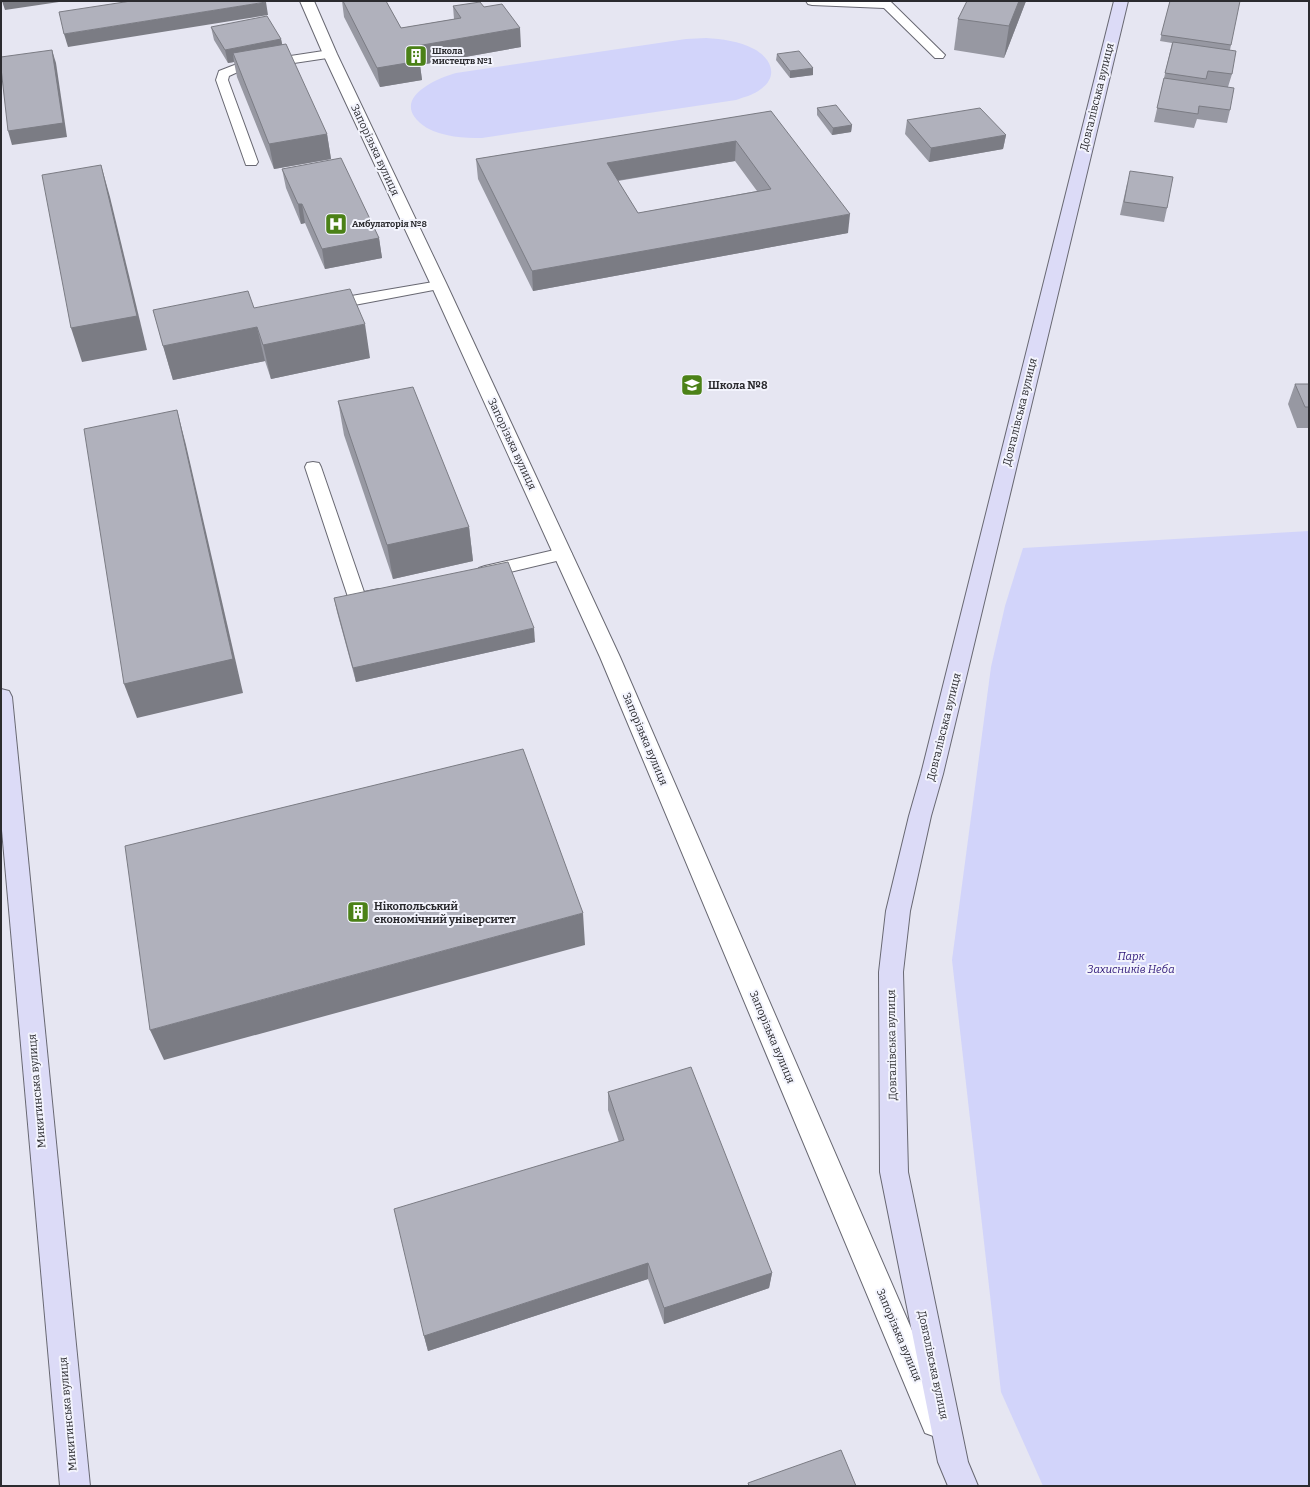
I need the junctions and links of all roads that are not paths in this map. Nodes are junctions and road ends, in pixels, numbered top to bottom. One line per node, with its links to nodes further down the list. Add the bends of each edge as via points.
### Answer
1 (307, 1): 4 (street, Запорізька вулиця)
2 (812, 1): 5 (lane, via 887,4)
3 (1121, 1): 15 (main road, Довгалівська вулиця, via 920,816 897,918 891,972 894,1172)
4 (330, 54): 6 (lane, via 237,68 223,74 222,80); 7 (street, Запорізька вулиця)
5 (939, 55)
6 (251, 162)
7 (439, 285): 8 (lane); 10 (street, Запорізька вулиця)
8 (314, 307)
9 (313, 467): 12 (lane, via 358,600)
10 (563, 554): 11 (lane); 15 (street, Запорізька вулиця, via 613,664)
11 (472, 574)
12 (396, 591)
13 (1, 697): 14 (main road, Микитинська вулиця)
14 (5, 800): 16 (main road, Микитинська вулиця)
15 (958, 1474)
16 (75, 1486)

